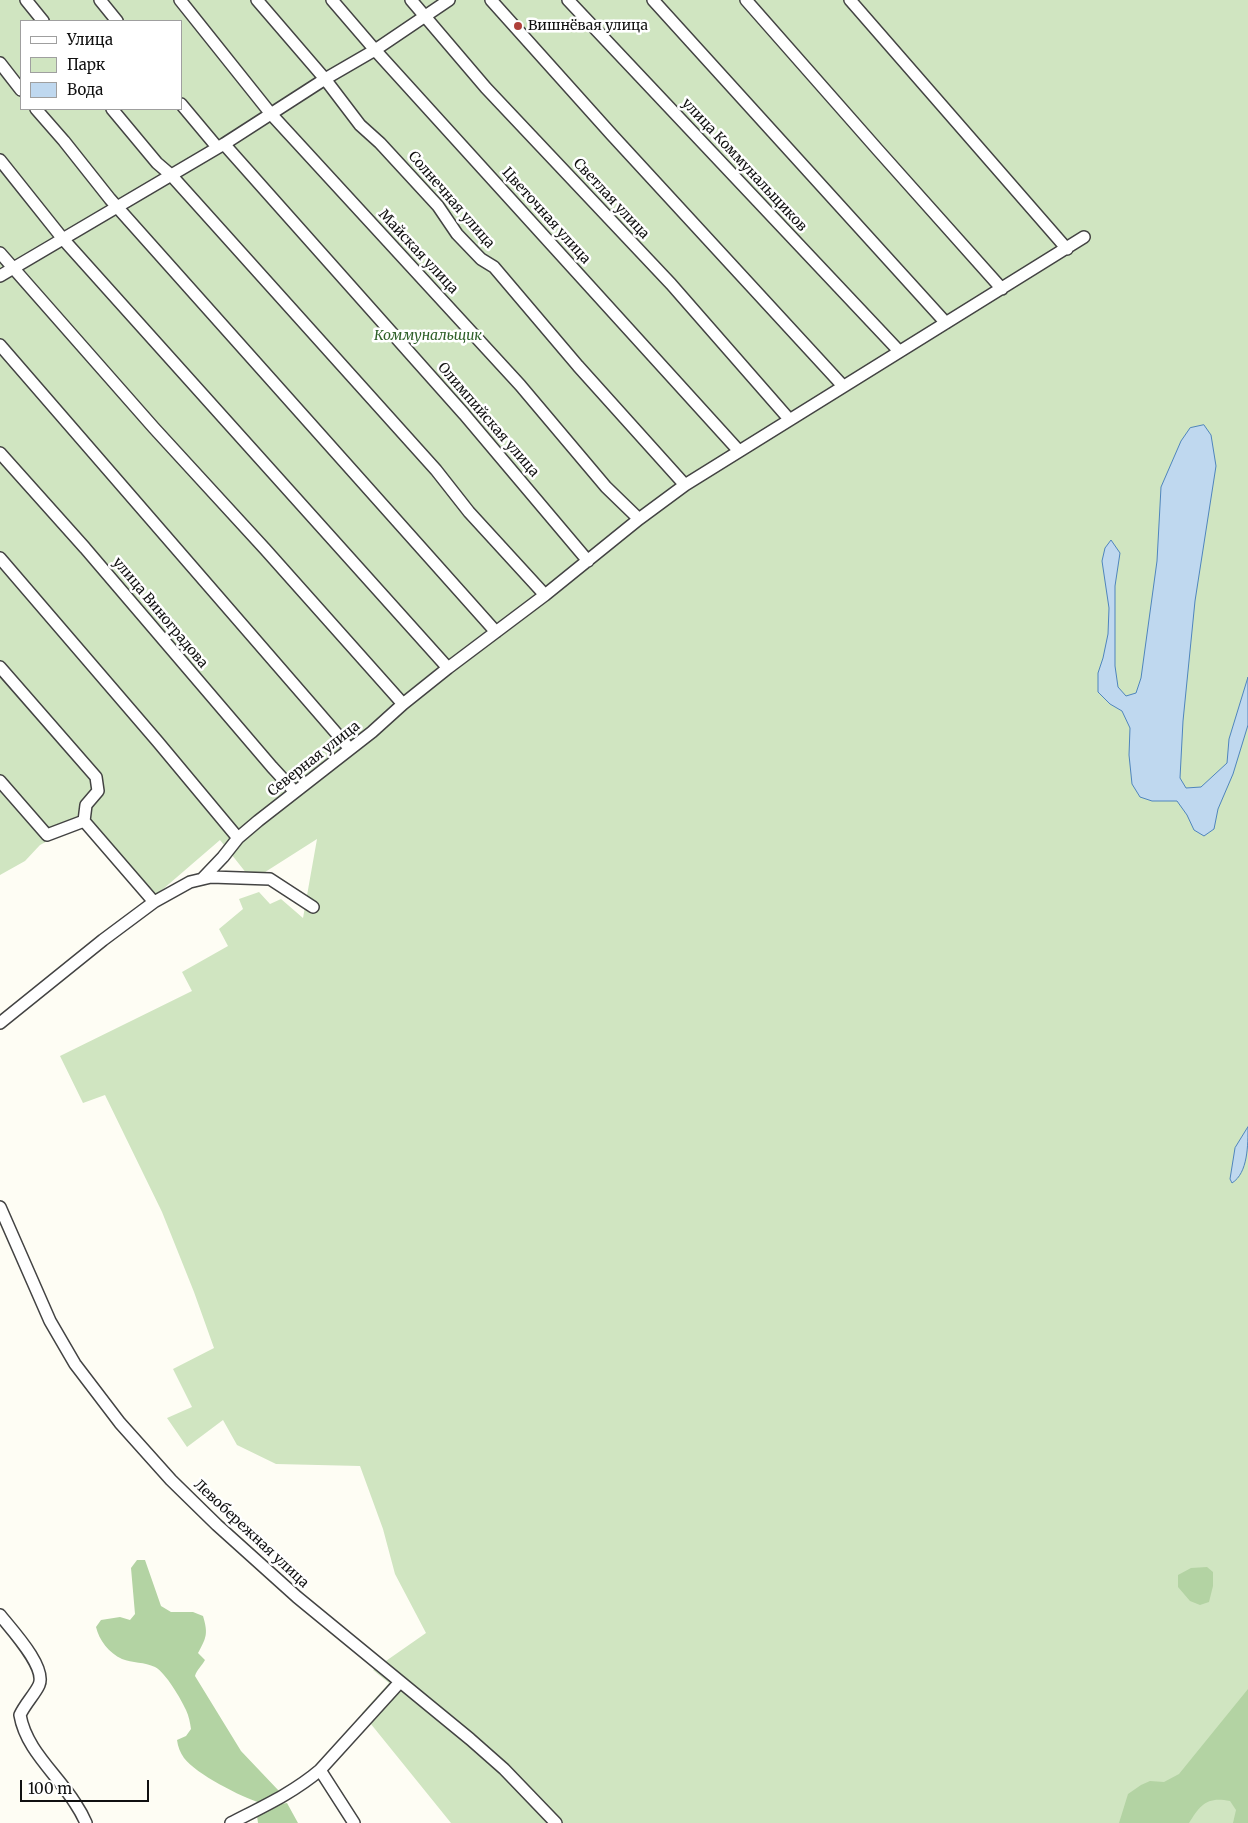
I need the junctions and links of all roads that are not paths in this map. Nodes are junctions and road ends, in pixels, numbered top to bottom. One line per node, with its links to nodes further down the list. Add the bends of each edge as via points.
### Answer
1 (26, 0): 14 (street)
2 (100, 0): 15 (street)
3 (180, 0): 23 (street, Майская улица)
4 (257, 0): 18 (street, Солнечная улица)
5 (332, 0): 16 (street, Цветочная улица)
6 (411, 0): 13 (street, Светлая улица)
7 (449, 0): 13 (street)
8 (492, 0): 38 (street)
9 (568, 0): 37 (street, улица Коммунальщиков)
10 (653, 0): 35 (street)
11 (746, 0): 34 (street)
12 (850, 0): 30 (street)
13 (425, 16): 16 (street); 39 (street, Светлая улица, via 486,88 671,284)
14 (41, 20)
15 (116, 20)
16 (374, 50): 18 (street); 40 (street, Цветочная улица)
17 (0, 63): 19 (street)
18 (325, 79): 23 (street); 42 (street, Солнечная улица, via 360,125 438,206 457,234 481,260 494,267)
19 (20, 89)
20 (182, 105): 24 (street, Олимпийская улица)
21 (37, 110): 27 (street)
22 (113, 110): 26 (street)
23 (271, 114): 24 (street); 43 (street, Майская улица, via 520,385 606,487)
24 (220, 145): 26 (street); 45 (street, Олимпийская улица, via 464,414)
25 (0, 160): 29 (street)
26 (171, 175): 27 (street); 46 (street)
27 (118, 206): 29 (street); 47 (street)
28 (1084, 237): 30 (street, Северная улица)
29 (63, 239): 32 (street); 49 (street)
30 (1067, 248): 34 (street, Северная улица)
31 (0, 253): 32 (street)
32 (13, 269): 33 (street); 50 (street)
33 (0, 276)
34 (1002, 289): 35 (street, Северная улица)
35 (946, 323): 37 (street, Северная улица)
36 (0, 344): 51 (street)
37 (899, 351): 38 (street, Северная улица)
38 (843, 386): 39 (street, Северная улица)
39 (789, 419): 40 (street, Северная улица)
40 (738, 451): 42 (street, Северная улица)
41 (0, 454): 53 (street, улица Виноградова)
42 (685, 485): 43 (street, Северная улица)
43 (638, 519): 45 (street, Северная улица)
44 (0, 558): 55 (street)
45 (588, 561): 46 (street, Северная улица)
46 (545, 595): 47 (street, Северная улица)
47 (496, 632): 49 (street, Северная улица)
48 (0, 667): 54 (street, via 96,777 98,791 86,805)
49 (448, 668): 50 (street, Северная улица)
50 (403, 704): 51 (street, Северная улица)
51 (350, 749): 53 (street, Северная улица)
52 (0, 781): 54 (street, via 47,835)
53 (295, 792): 55 (street, Северная улица)
54 (84, 820): 57 (street)
55 (238, 838): 56 (street, Северная улица)
56 (203, 878): 57 (street); 58 (street, via 270,879)
57 (154, 902): 59 (street)
58 (313, 907)
59 (0, 1023)
60 (0, 1207): 62 (street, Левобережная улица, via 50,1321 75,1364 120,1423 170,1480 217,1525 296,1597)
61 (0, 1615): 64 (street, via 26,1648 39,1672 39,1684 20,1715 25,1732 75,1802)
62 (400, 1682): 63 (street); 67 (street, Левобережная улица, via 504,1769)
63 (320, 1770): 65 (street, via 286,1795); 66 (street)
64 (86, 1823)
65 (231, 1823)
66 (354, 1823)
67 (556, 1823)

